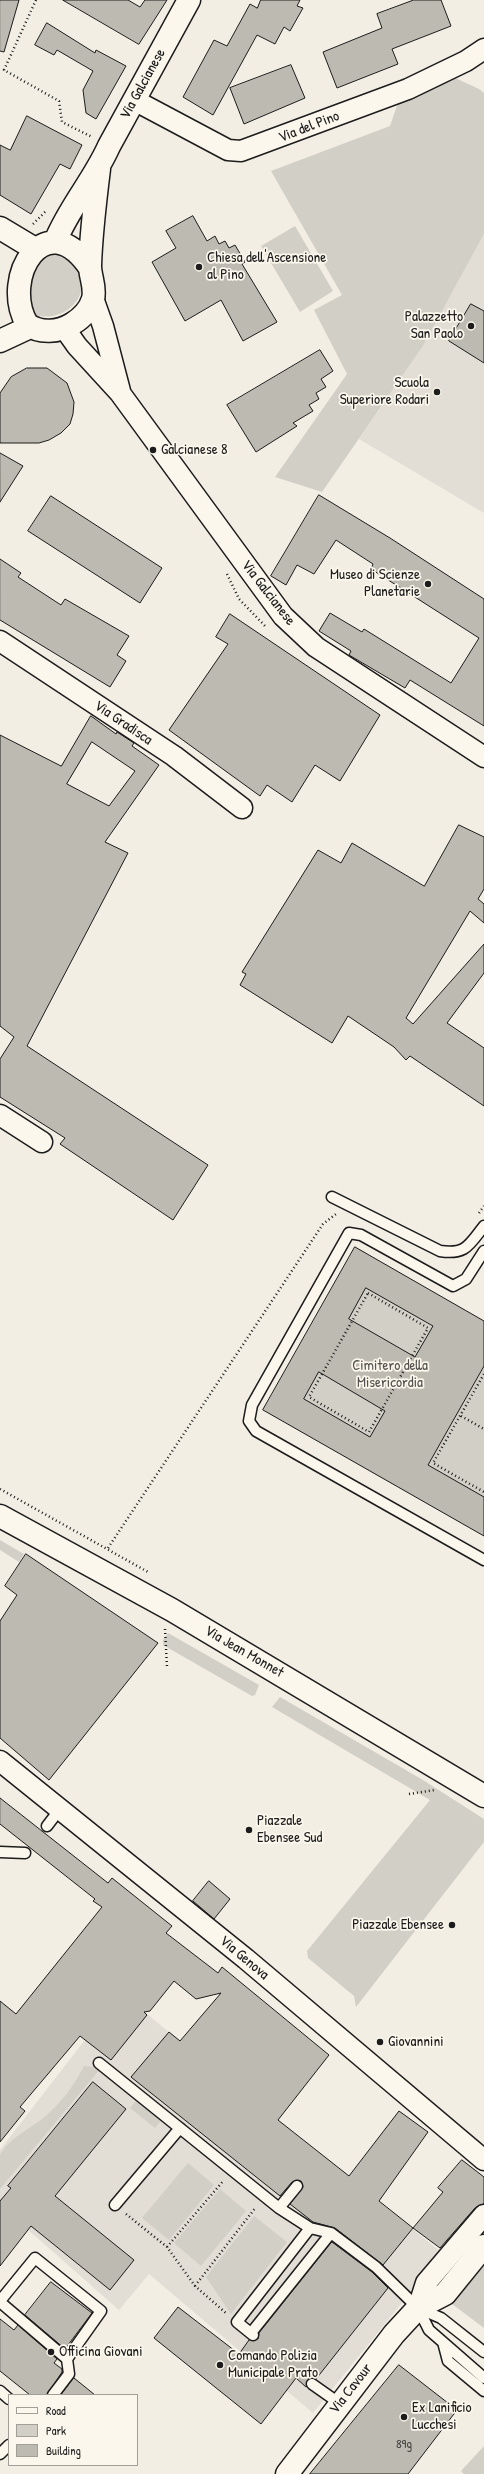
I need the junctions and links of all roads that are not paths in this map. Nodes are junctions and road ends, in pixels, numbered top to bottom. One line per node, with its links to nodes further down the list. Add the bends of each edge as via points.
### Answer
1 (189, 0): 3 (street, Via Galcianese)
2 (484, 49): 3 (street, Via del Pino, via 466,61 408,89 242,151 228,150)
3 (134, 100): 4 (street, Via Galcianese)
4 (99, 169): 6 (street, Via Galcianese, via 66,216); 8 (street, Via Galcianese)
5 (0, 228): 7 (street)
6 (55, 242): 7 (street, Via Galcianese); 8 (street, Via Galcianese, via 74,248)
7 (30, 246): 9 (street, Via Galcianese, via 16,256)
8 (90, 268): 10 (street, Via Galcianese, via 94,282)
9 (3, 285): 11 (street, Via Galcianese, via 15,315)
10 (93, 298): 12 (street, Via Galcianese, via 80,320); 14 (street, Via Galcianese)
11 (30, 327): 12 (street, Via Galcianese, via 46,331); 13 (street)
12 (65, 329): 14 (street, Via Galcianese)
13 (0, 341)
14 (120, 393): 16 (street, Via Galcianese, via 282,616 316,647)
15 (0, 641): 17 (street, Via Gradisca, via 174,756)
16 (484, 757)
17 (242, 808)
18 (0, 1115): 19 (street)
19 (42, 1142)
20 (332, 1197): 21 (lane, via 440,1252 460,1252)
21 (484, 1226)
22 (484, 1251): 24 (lane, via 466,1279 453,1286 361,1235 349,1233 252,1405 249,1421 256,1430)
23 (0, 1516): 26 (street, Via Jean Monnet, via 172,1610)
24 (484, 1560)
25 (0, 1761): 27 (street, Via Genova)
26 (484, 1796)
27 (60, 1810): 28 (lane); 33 (street, Via Genova, via 246,1958)
28 (47, 1826)
29 (0, 1852): 30 (lane)
30 (25, 1853)
31 (99, 2064): 32 (lane)
32 (180, 2128): 35 (lane); 36 (lane)
33 (484, 2160)
34 (297, 2186): 36 (lane)
35 (114, 2205)
36 (279, 2208): 38 (lane)
37 (484, 2215): 42 (street, Via Cavour, via 426,2283)
38 (310, 2228): 39 (lane); 39 (lane, via 237,2322 252,2334)
39 (331, 2233): 42 (lane)
40 (484, 2246): 42 (street, Via Cavour, via 445,2294)
41 (0, 2301): 45 (lane); 45 (lane, via 35,2258 101,2311)
42 (418, 2308): 43 (lane, via 429,2330); 44 (lane, via 441,2318); 52 (street, Via Cavour)
43 (444, 2342): 46 (lane); 49 (lane, via 448,2361)
44 (484, 2352)
45 (67, 2359): 50 (lane, via 69,2374)
46 (484, 2378)
47 (312, 2384): 52 (lane)
48 (0, 2391): 51 (lane)
49 (484, 2391)
50 (54, 2394)
51 (8, 2398)
52 (339, 2403): 55 (street, Via Cavour)
53 (8, 2446): 54 (lane)
54 (0, 2454)
55 (290, 2470)

